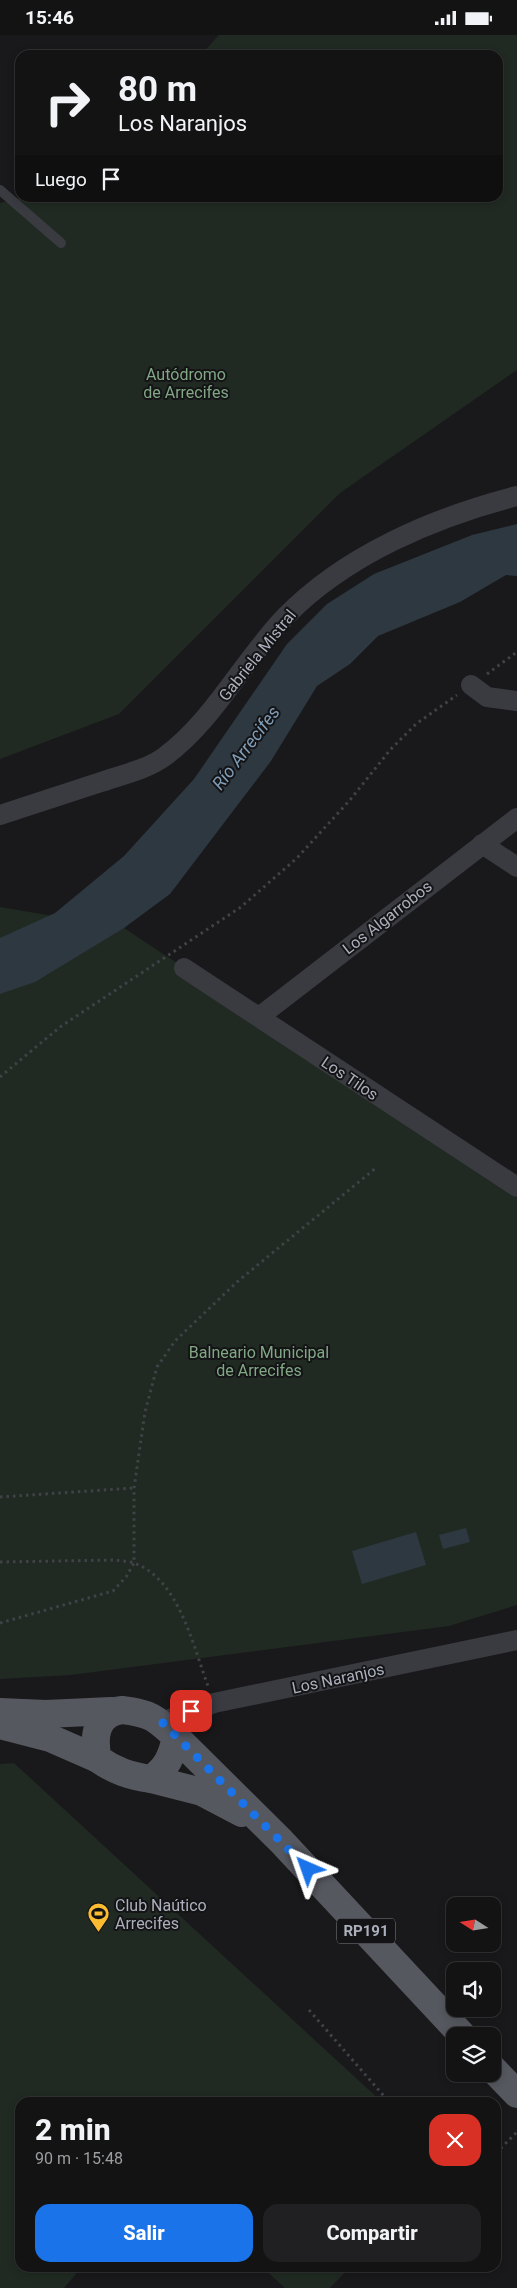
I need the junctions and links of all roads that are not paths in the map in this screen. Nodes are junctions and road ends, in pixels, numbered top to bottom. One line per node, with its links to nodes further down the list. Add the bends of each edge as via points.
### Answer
1 (0, 190): 2 (lane)
2 (61, 243)
3 (517, 495): 6 (street, Gabriela Mistral, via 412,532 369,553 325,581 285,617 206,718 162,758 134,771)
4 (472, 685): 5 (street, via 487,697)
5 (517, 701)
6 (0, 815)
7 (517, 818): 8 (street, Los Algarrobos)
8 (482, 844): 9 (street); 11 (street, Los Algarrobos)
9 (517, 867)
10 (184, 968): 11 (street, Los Tilos)
11 (259, 1017): 12 (street, Los Tilos)
12 (517, 1187)
13 (517, 1640): 17 (street, Los Naranjos, via 214,1703)
14 (111, 1711): 15 (main road, RP191); 17 (main road, RP191, via 148,1713); 18 (main road, via 96,1731)
15 (0, 1712)
16 (0, 1725): 18 (main road, RP191, via 45,1737)
17 (169, 1730): 19 (main road, via 169,1762); 20 (main road, RP191)
18 (98, 1759): 19 (main road, RP191, via 125,1774)
19 (151, 1779): 20 (main road, RP191, via 202,1793)
20 (267, 1827): 21 (main road, RP191)
21 (455, 2027)
22 (501, 2077): 23 (main road)
23 (517, 2094)

